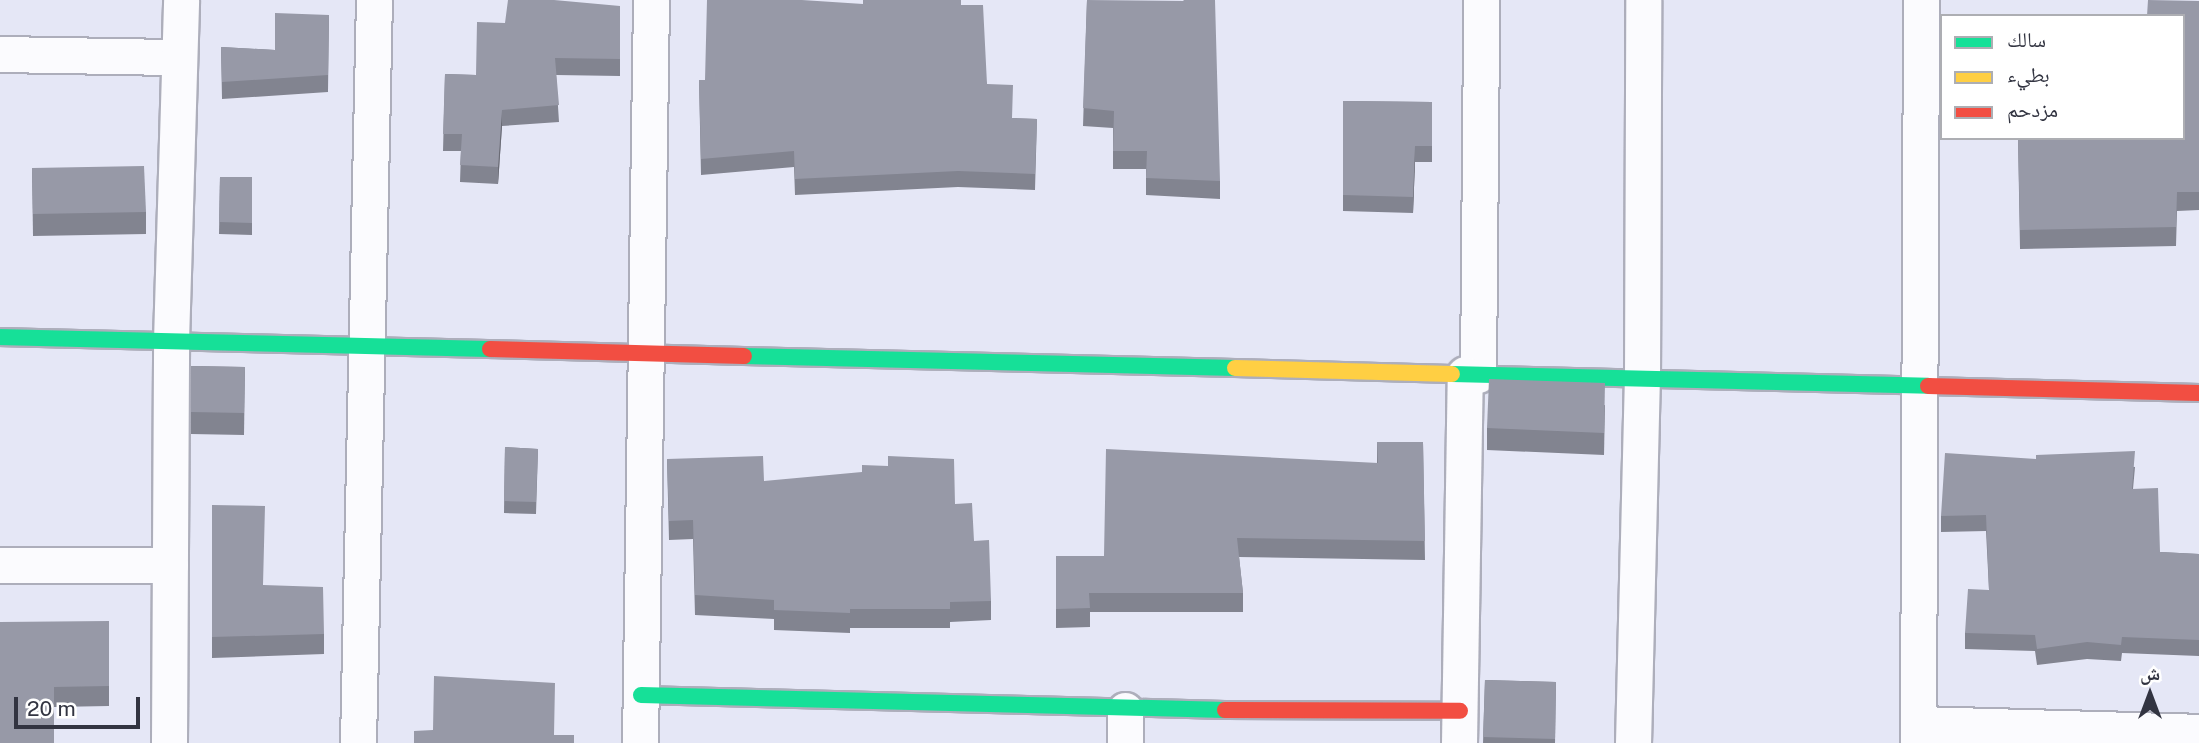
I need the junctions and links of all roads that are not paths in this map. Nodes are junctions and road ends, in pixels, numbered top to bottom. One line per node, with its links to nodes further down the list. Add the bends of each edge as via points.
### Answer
1 (181, 0): 8 (street)
2 (374, 0): 11 (street)
3 (651, 0): 12 (street)
4 (1481, 0): 13 (street)
5 (1643, 0): 14 (street)
6 (1921, 0): 15 (street)
7 (0, 54): 8 (street)
8 (179, 57): 10 (street)
9 (0, 337): 10 (street)
10 (171, 341): 11 (street); 18 (street)
11 (366, 346): 12 (street); 25 (street)
12 (646, 353): 13 (street); 19 (street)
13 (1472, 374): 14 (street); 21 (street)
14 (1642, 379): 15 (street); 27 (street)
15 (1920, 386): 16 (street); 23 (street)
16 (2199, 393)
17 (0, 565): 18 (street)
18 (170, 565): 24 (street)
19 (641, 695): 20 (street); 26 (street)
20 (1125, 726): 21 (street)
21 (1459, 727)
22 (2199, 732): 23 (street)
23 (1918, 733)
24 (169, 743)
25 (358, 743)
26 (640, 743)
27 (1633, 743)

